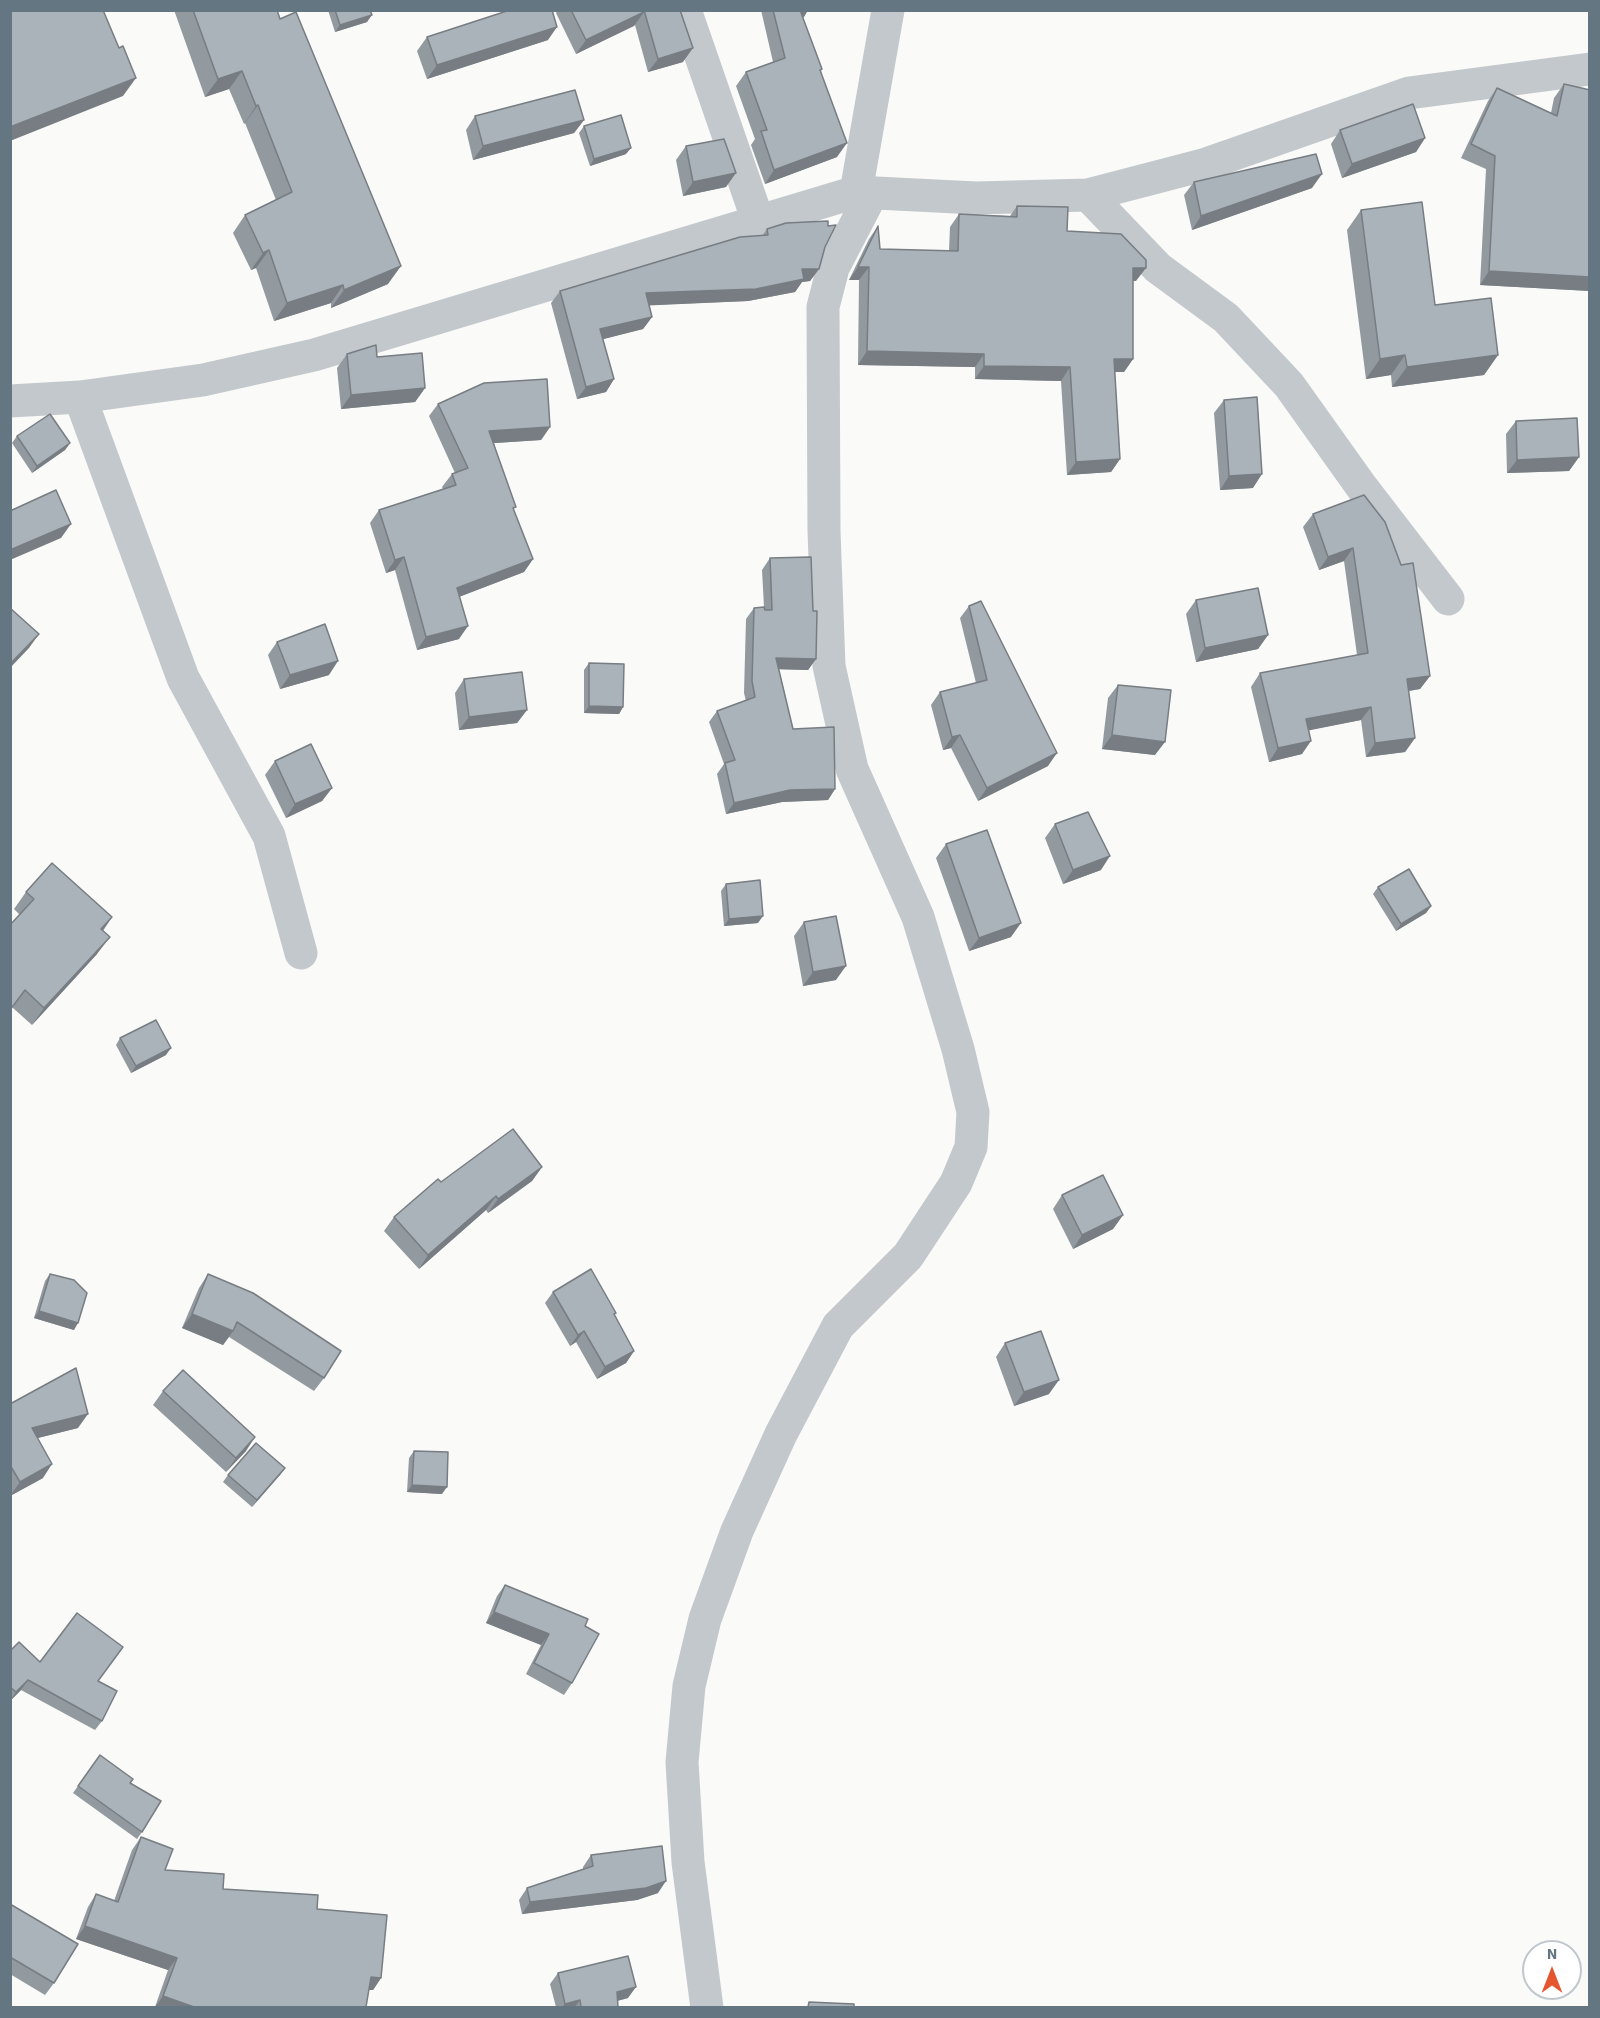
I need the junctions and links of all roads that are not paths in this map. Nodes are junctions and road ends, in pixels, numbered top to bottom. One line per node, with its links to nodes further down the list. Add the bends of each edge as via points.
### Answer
1 (684, 10): 6 (street)
2 (888, 10): 4 (street)
3 (1590, 69): 5 (street, via 1409,93 1203,165)
4 (864, 193): 5 (street, via 976,198); 6 (street); 11 (street, via 833,268 823,307 824,531 830,666 852,770 918,917 958,1049 973,1112 971,1147 956,1183 908,1256 838,1326 781,1434 737,1531 705,1619 689,1686 682,1762 688,1862)
5 (1088, 195): 9 (street, via 1158,268 1226,318 1289,385)
6 (758, 221): 7 (street, via 314,355 202,380)
7 (80, 397): 8 (street); 10 (street, via 183,678 269,836)
8 (10, 401)
9 (1448, 599)
10 (301, 953)
11 (707, 2007)

